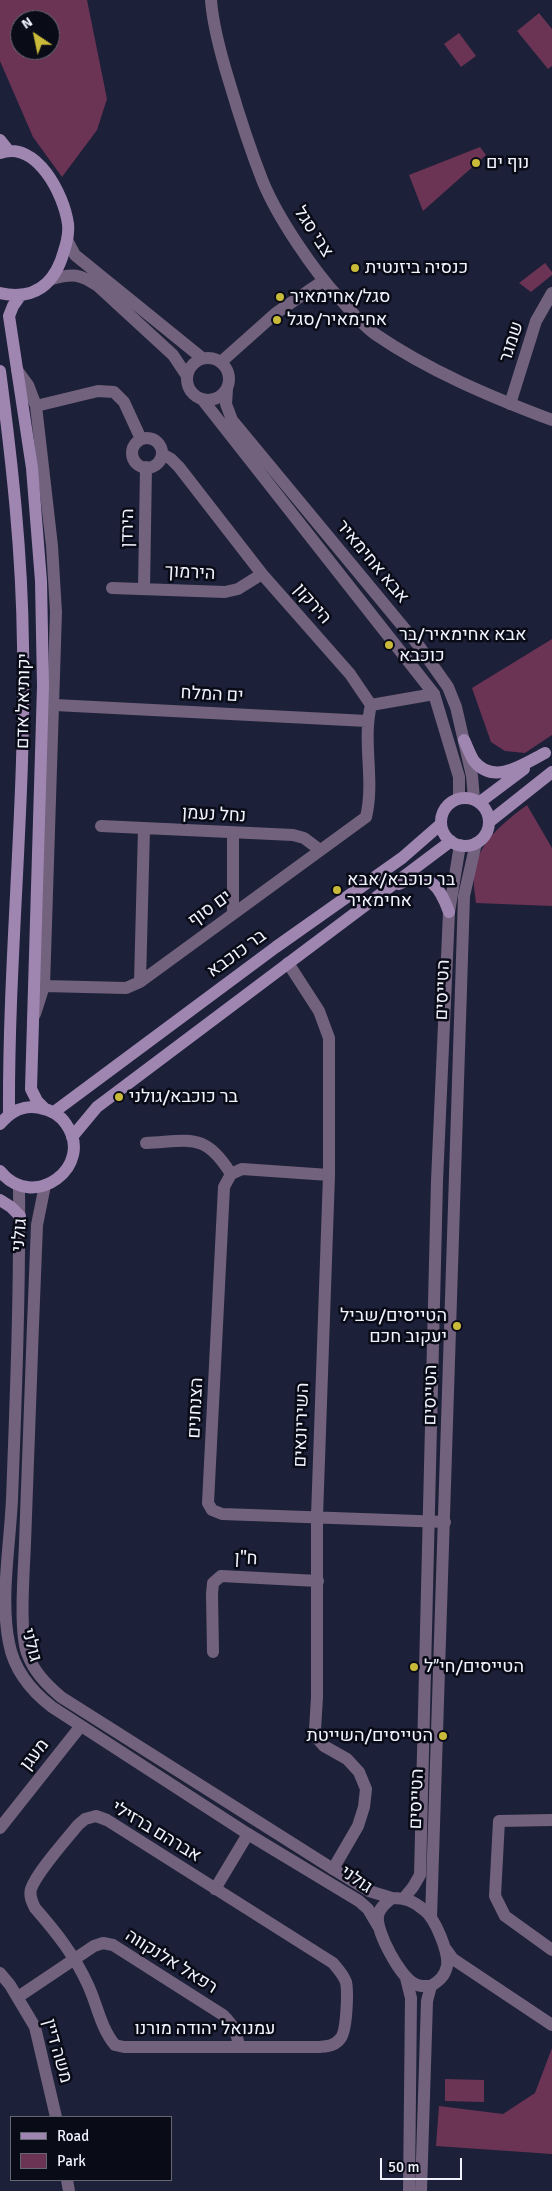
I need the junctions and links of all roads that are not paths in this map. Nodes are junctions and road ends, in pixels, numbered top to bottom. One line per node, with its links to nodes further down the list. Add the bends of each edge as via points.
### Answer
1 (211, 0): 5 (street, צבי סגל, via 226,70 264,184)
2 (3, 147): 3 (main road, via 31,158 50,178 65,210)
3 (67, 240): 4 (main road, via 58,271); 9 (street, via 75,255)
4 (52, 279): 8 (main road, via 37,291); 13 (street, via 68,274 85,278 98,286 172,355)
5 (323, 281): 10 (street, via 276,313); 16 (street, צבי סגל, via 374,333 427,365)
6 (0, 293): 8 (main road)
7 (552, 293): 16 (street, שמגר, via 536,321)
8 (20, 296): 11 (main road, יקותיאל אדם, via 9,316)
9 (202, 358): 10 (street); 13 (street, via 191,366)
10 (221, 362): 14 (street, via 229,373)
11 (17, 370): 17 (street); 48 (main road, יקותיאל אדם, via 32,468 41,581 43,686)
12 (0, 371): 50 (main road, יקותיאל אדם, via 15,493 24,647 22,777)
13 (187, 376): 15 (street, via 192,392)
14 (227, 389): 15 (street, via 216,398); 29 (street, אבא אחימאיר, via 226,404 232,420 419,646 448,687)
15 (202, 399): 25 (street, אבא אחימאיר)
16 (510, 404): 18 (street, צבי סגל)
17 (36, 406): 19 (street, via 98,391 114,392 124,402); 26 (street, via 52,546 56,612)
18 (552, 420)
19 (141, 439): 20 (street, via 150,438 158,442); 21 (street, via 133,449 133,458)
20 (162, 454): 21 (street, via 155,465); 22 (street, הירקון, via 179,467)
21 (146, 467): 24 (street, הירדן)
22 (262, 574): 24 (street, הירמוך, via 238,589 225,592); 27 (street, הירקון, via 350,674)
23 (112, 588): 24 (street, הירמוך)
24 (144, 589)
25 (434, 694): 27 (street); 32 (street, אבא אחימאיר, via 459,777)
26 (55, 705): 28 (street, ים המלח); 47 (street)
27 (371, 705): 28 (street)
28 (368, 721): 41 (street, ים סוף, via 370,802 366,817)
29 (464, 740): 30 (main road, via 474,761 498,774); 33 (street, אבא אחימאיר)
30 (548, 751): 33 (main road)
31 (552, 772): 34 (main road)
32 (459, 798): 33 (main road); 35 (main road, via 446,807)
33 (477, 801): 34 (main road, via 487,812)
34 (489, 822): 40 (main road, via 485,835)
35 (441, 824): 39 (main road, via 444,834); 49 (main road, בר כוכבא, via 402,858)
36 (101, 826): 37 (street, נחל נעמן)
37 (144, 829): 38 (street, נחל נעמן); 46 (street)
38 (234, 833): 41 (street, נחל נעמן, via 298,836); 44 (street)
39 (455, 843): 40 (main road); 42 (main road, בר כוכבא); 43 (street, הטייסים)
40 (476, 843): 62 (street, הטייסים, via 464,896)
41 (320, 850): 44 (street, ים סוף)
42 (377, 895): 43 (main road, via 407,880 421,878 438,887); 45 (main road, בר כוכבא)
43 (449, 912): 61 (street, הטייסים, via 437,1181)
44 (233, 914): 46 (street, ים סוף)
45 (288, 963): 51 (main road, בר כוכבא, via 98,1107); 55 (street, השיריונאים, via 319,1011 329,1038)
46 (140, 982): 47 (street, ים סוף, via 126,988)
47 (44, 986): 48 (street)
48 (32, 1023): 49 (main road, יקותיאל אדם, via 32,1089 37,1101)
49 (49, 1110): 50 (main road, via 21,1108); 51 (main road, יקותיאל אדם, via 64,1121)
50 (4, 1119)
51 (72, 1137): 57 (main road, via 68,1166 56,1180)
52 (146, 1143): 54 (street, via 192,1141 208,1145)
53 (1, 1174): 56 (main road)
54 (231, 1174): 55 (street, via 242,1169); 60 (street, הצנחנים, via 224,1186 208,1503 212,1510 222,1514)
55 (329, 1175): 60 (street, השיריונאים)
56 (19, 1185): 57 (main road); 59 (street, גולני)
57 (45, 1186): 70 (street, גולני, via 37,1235 24,1564 24,1633 34,1668 45,1684 61,1697)
58 (0, 1200): 59 (main road)
59 (20, 1216): 64 (street, גולני, via 12,1502)
60 (317, 1516): 61 (street, הצנחנים); 63 (street, השיריונאים)
61 (430, 1520): 62 (street, הצנחנים); 72 (street, הטייסים, via 420,1875 413,1887)
62 (445, 1522): 74 (street, הטייסים)
63 (318, 1582): 65 (street, ח"ן, via 221,1576 213,1583); 70 (street, השיריונאים, via 314,1730 324,1746 359,1772 366,1789 358,1826)
64 (3, 1604): 66 (street, גולני, via 8,1642 23,1678 40,1698)
65 (213, 1652)
66 (80, 1727): 68 (street, מעגן); 69 (street, גולני)
67 (552, 1820): 77 (street, via 499,1821 495,1896 505,1916)
68 (0, 1828)
69 (248, 1834): 71 (street); 75 (street, גולני, via 359,1901)
70 (333, 1869): 72 (street, גולני, via 369,1891)
71 (215, 1889): 73 (street, אברהם ברזילי, via 96,1816 78,1825 37,1879 31,1890); 86 (street, אברהם ברזילי, via 332,1963 342,1974 346,1984)
72 (398, 1898): 74 (street, גולני, via 425,1910); 75 (street, הטייסים, via 383,1905 378,1914)
73 (31, 1899): 78 (street, עמנואל יהודה מורנו)
74 (431, 1918): 76 (street)
75 (378, 1926): 80 (street, גולני)
76 (443, 1945): 81 (street, via 447,1965); 82 (street, via 453,1959)
77 (552, 1950)
78 (76, 1959): 84 (street, רפאל אלנקווה); 87 (street, רפאל אלנקווה, via 94,1946 112,1945 223,2015 233,2026); 87 (street, עמנואל יהודה מורנו, via 115,2045)
79 (0, 1973): 84 (street, משה דיין)
80 (405, 1975): 83 (street, via 414,1984); 89 (street, via 411,1998)
81 (442, 1977): 82 (street, via 453,1973 465,1974); 83 (street)
82 (486, 1981): 85 (street)
83 (431, 1986): 90 (street, via 427,2001)
84 (18, 1997): 88 (street, משה דיין, via 35,2027)
85 (552, 2025)
86 (342, 2038): 87 (street, עמנואל יהודה מורנו, via 332,2046)
87 (238, 2047)
88 (56, 2116)
89 (409, 2191)
90 (422, 2191)

